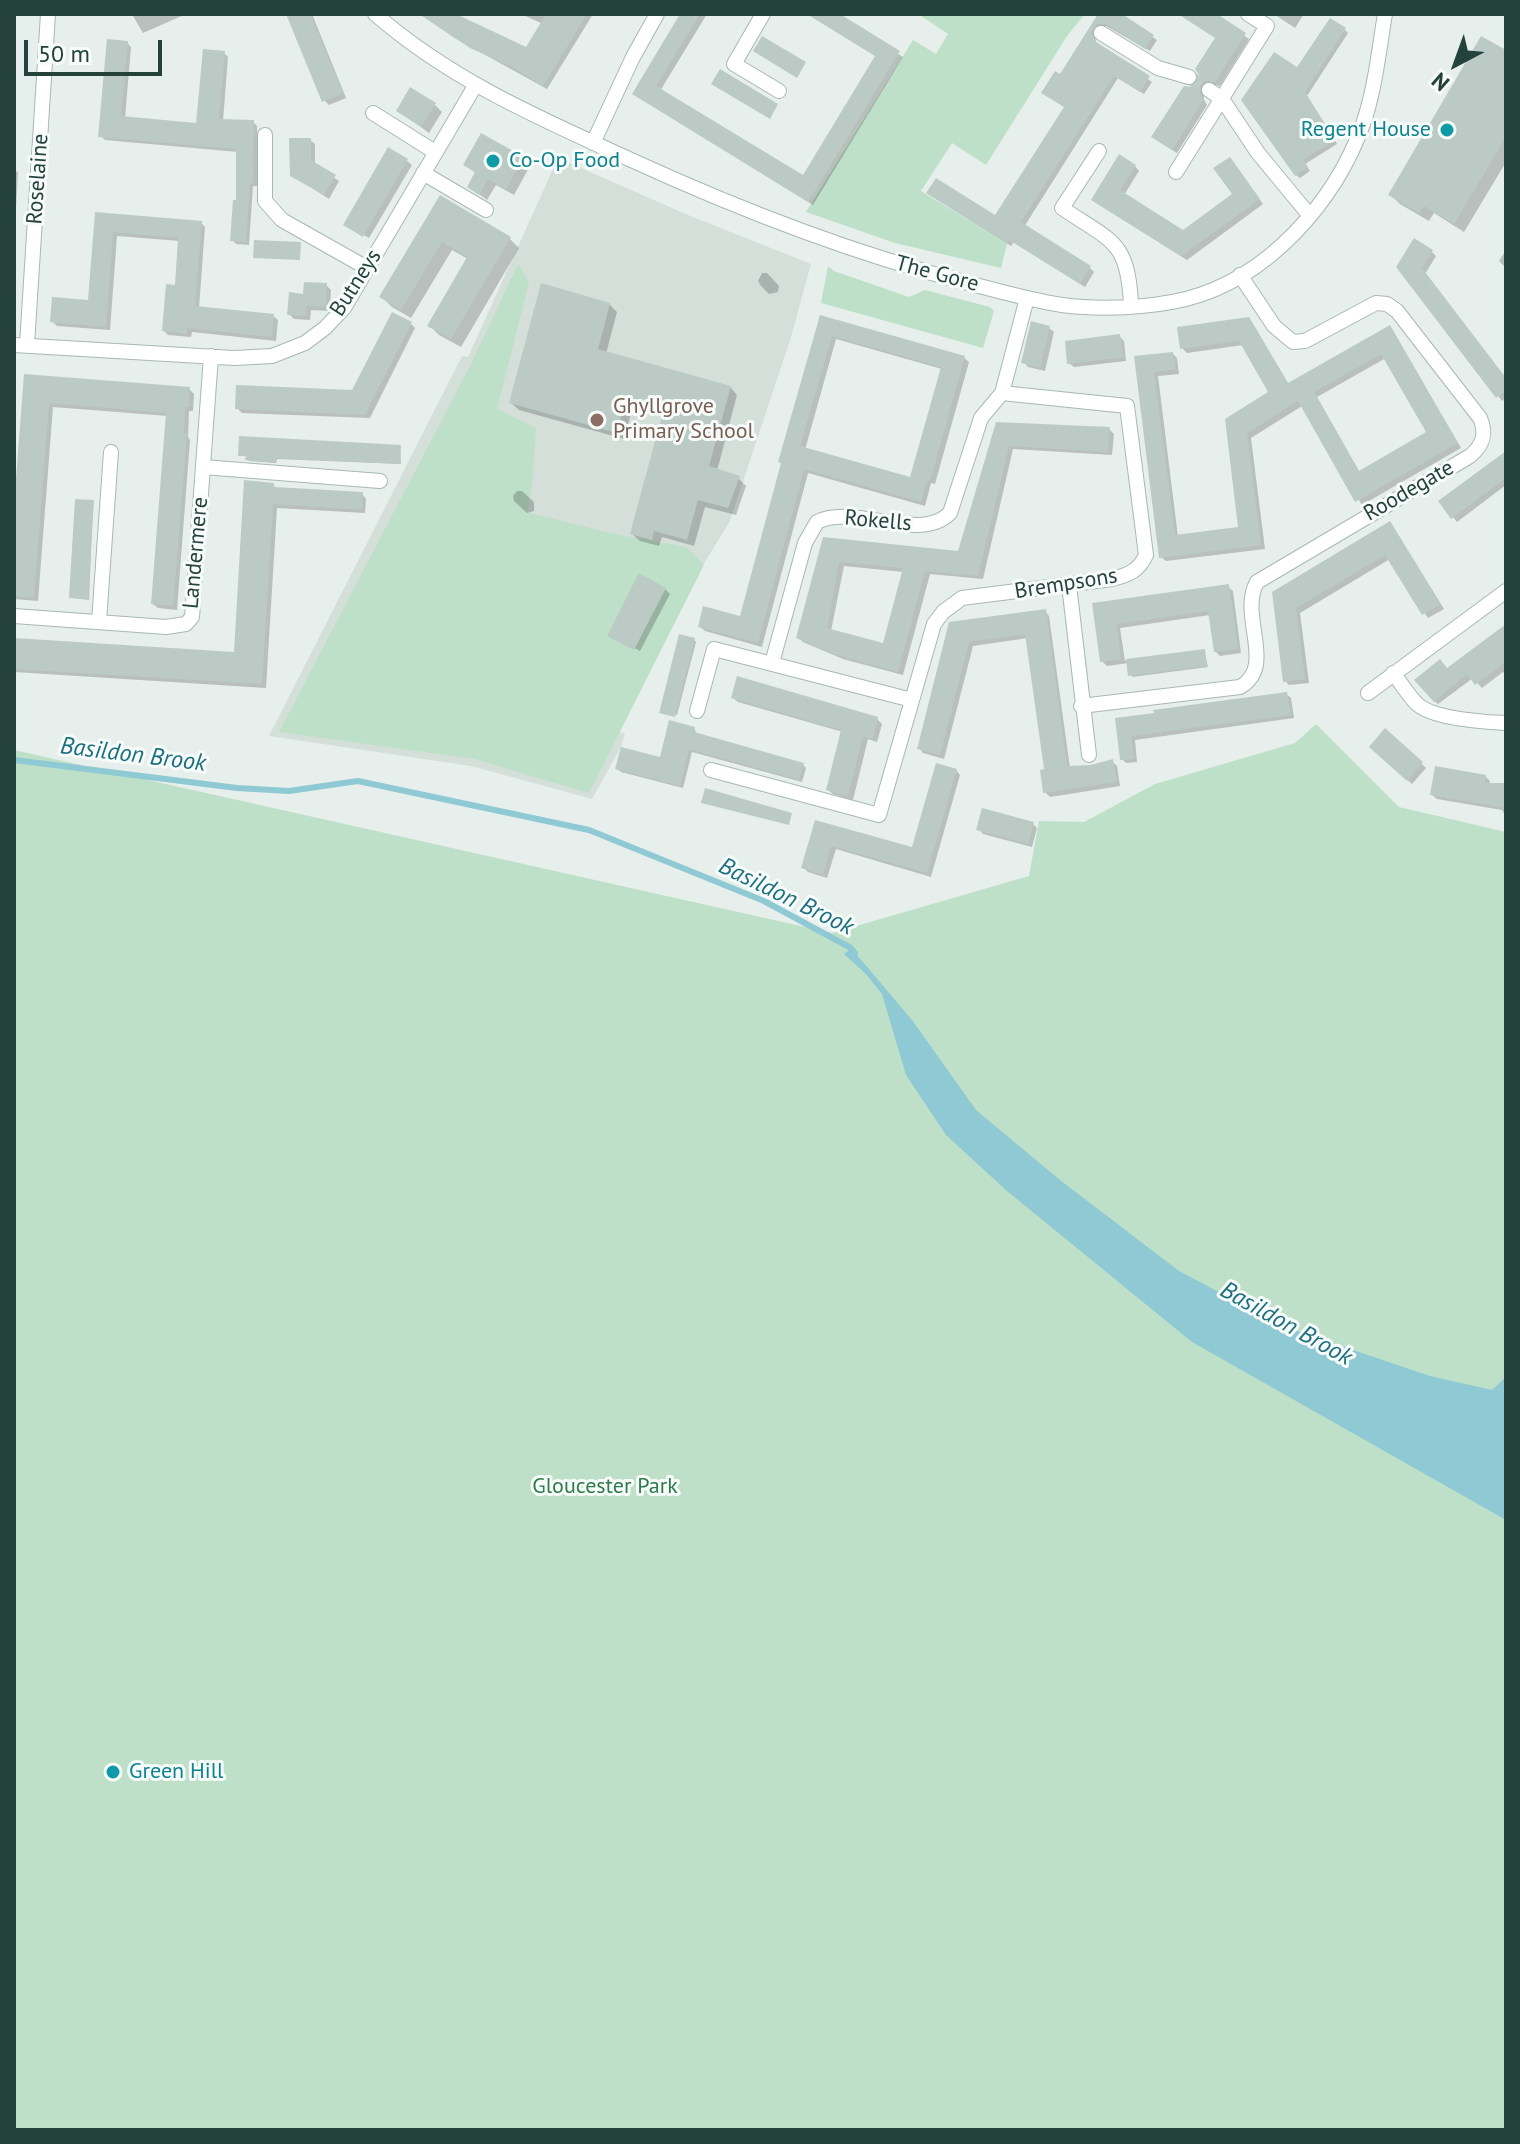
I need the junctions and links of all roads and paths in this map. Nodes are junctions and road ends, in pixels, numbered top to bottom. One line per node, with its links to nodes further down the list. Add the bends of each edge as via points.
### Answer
1 (48, 14): 25 (street, Roselaine)
2 (375, 14): 9 (street, The Gore, via 412,46)
3 (657, 14): 14 (street)
4 (763, 14): 10 (street, via 734,64)
5 (1248, 14): 11 (street, via 1267,26)
6 (1385, 14): 20 (street, The Gore, via 1363,125 1324,201)
7 (1101, 33): 8 (street, via 1158,68)
8 (1189, 77)
9 (475, 86): 14 (street, The Gore); 16 (street, Butneys)
10 (779, 91)
11 (1215, 95): 17 (street); 20 (street)
12 (373, 113): 16 (street)
13 (265, 135): 21 (street, via 265,201 272,212)
14 (593, 143): 23 (street, The Gore, via 734,206 857,251)
15 (1099, 151): 24 (street, via 1062,208 1118,248 1129,270)
16 (435, 152): 18 (street, Butneys)
17 (1176, 172)
18 (423, 173): 19 (street); 21 (street, Butneys)
19 (486, 210)
20 (1310, 216): 22 (street, The Gore)
21 (367, 268): 26 (street, Butneys, via 344,308 305,343 272,356)
22 (1240, 275): 24 (street, The Gore, via 1188,298); 39 (street, Roodegate, via 1274,326 1293,342 1305,341 1376,303 1387,304 1480,418 1484,438 1470,456 1257,582 1249,604 1258,665 1248,683)
23 (1027, 298): 24 (street, The Gore, via 1063,305); 27 (street, Rokells)
24 (1131, 305)
25 (20, 345): 26 (street, Butneys)
26 (211, 356): 29 (street, Landermere)
27 (1002, 393): 31 (street, Brempsons, via 1127,406 1146,555 1130,574); 35 (street, Rokells, via 981,418 957,498 945,519 929,525 835,517 817,522 805,543)
28 (111, 452): 34 (street)
29 (203, 467): 30 (street); 34 (street, Landermere, via 192,617 178,627)
30 (380, 481)
31 (1069, 585): 38 (street, Brempsons, via 953,603 934,624); 39 (street)
32 (1506, 591): 36 (street)
33 (14, 616): 34 (street, Landermere)
34 (99, 621)
35 (772, 663): 38 (street); 40 (street, via 714,649)
36 (1393, 673): 37 (street); 41 (street, via 1419,706)
37 (1368, 693)
38 (912, 700): 43 (street, Brempsons, via 879,815)
39 (1081, 706): 42 (street)
40 (697, 711)
41 (1506, 723)
42 (1089, 755)
43 (711, 770)

